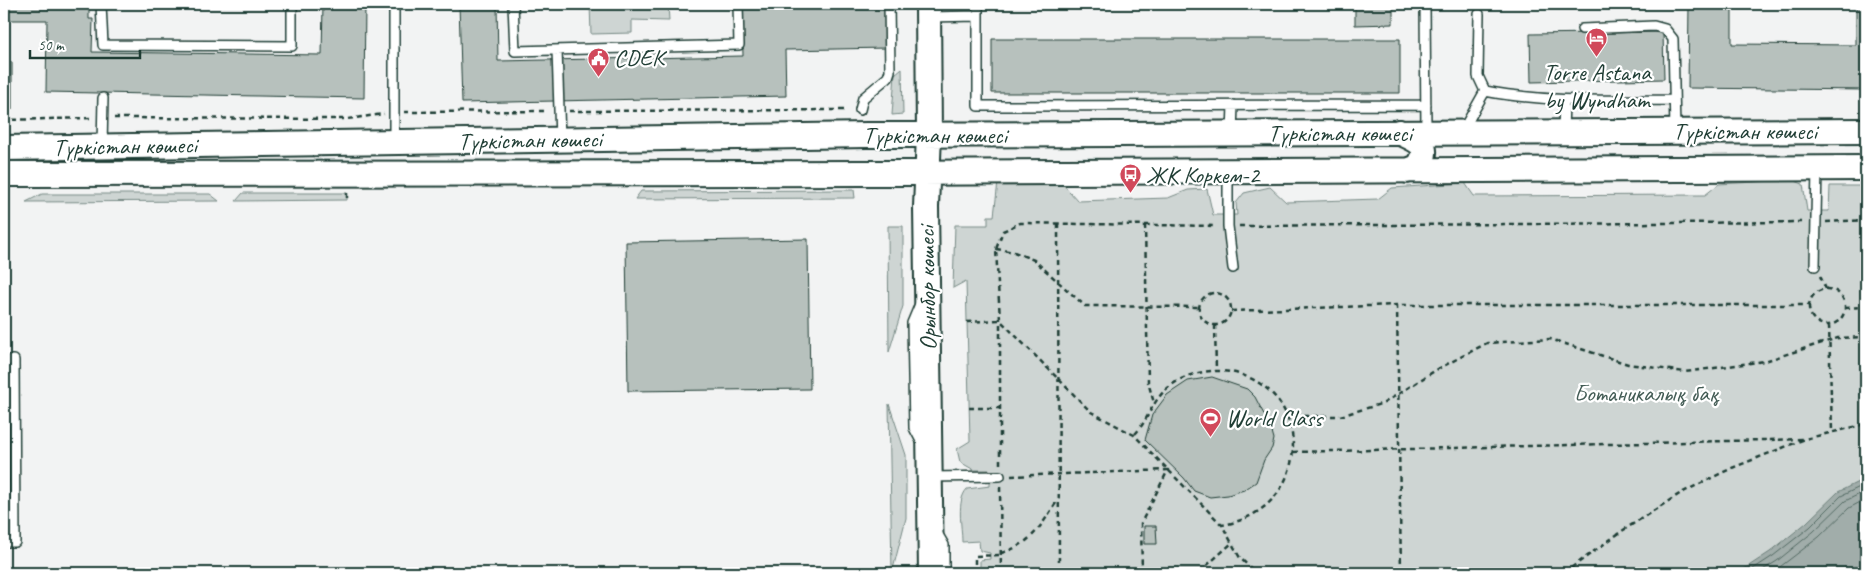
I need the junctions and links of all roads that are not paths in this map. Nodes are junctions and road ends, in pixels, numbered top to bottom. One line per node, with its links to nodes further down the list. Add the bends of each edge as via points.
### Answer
1 (101, 4): 2 (lane, via 103,45 282,46 292,46)
2 (292, 4)
3 (394, 4): 31 (lane)
4 (514, 4): 13 (lane, via 515,51)
5 (738, 4): 13 (lane, via 739,46)
6 (889, 4): 20 (lane, via 890,71 888,77 863,98)
7 (978, 4): 11 (lane)
8 (1425, 4): 19 (lane)
9 (928, 10): 11 (lane); 29 (main road, Орынбор көшесі)
10 (1479, 14): 14 (lane, via 1478,76)
11 (978, 16): 18 (lane, via 978,106)
12 (1582, 29): 17 (lane, via 1654,26 1665,29 1673,38)
13 (557, 50): 30 (lane)
14 (1485, 91): 16 (lane); 24 (lane)
15 (103, 98): 32 (lane)
16 (1564, 100): 17 (lane); 26 (lane)
17 (1674, 100): 27 (lane)
18 (1233, 105): 19 (lane); 28 (lane)
19 (1426, 105): 23 (lane)
20 (860, 110)
21 (1866, 131): 27 (main road, Түркістан көшесі)
22 (1399, 132): 23 (main road, Түркістан көшесі); 28 (main road, Түркістан көшесі); 37 (main road, via 1417,140 1424,149 1425,157 1418,167)
23 (1426, 132): 24 (main road, Түркістан көшесі)
24 (1462, 132): 25 (main road, Түркістан көшесі)
25 (1512, 132): 26 (main road, Түркістан көшесі); 36 (main road, via 1498,139 1494,148 1496,158)
26 (1563, 132): 27 (main road, Түркістан көшесі)
27 (1675, 132)
28 (1232, 133): 29 (main road, Түркістан көшесі)
29 (929, 135): 30 (main road, Түркістан көшесі); 39 (main road, Орынбор көшесі)
30 (560, 139): 31 (main road, Түркістан көшесі)
31 (394, 142): 32 (main road, Түркістан көшесі)
32 (102, 146): 33 (main road, Түркістан көшесі)
33 (4, 148)
34 (1866, 168): 35 (main road, Түркістан көшесі)
35 (1817, 169): 36 (main road, Түркістан көшесі); 41 (lane)
36 (1515, 170): 37 (main road, Түркістан көшесі)
37 (1406, 171): 38 (main road, Түркістан көшесі)
38 (1228, 172): 39 (main road, Түркістан көшесі); 42 (lane, via 1228,226)
39 (928, 173): 40 (main road, Түркістан көшесі); 44 (main road, Орынбор көшесі)
40 (4, 174)
41 (1815, 266)
42 (1233, 268)
43 (4, 360): 47 (lane, via 14,360 15,542)
44 (930, 468): 45 (lane); 46 (main road, Орынбор көшесі)
45 (1000, 476)
46 (930, 520): 48 (main road, Орынбор көшесі); 49 (lane, via 944,544)
47 (4, 542)
48 (931, 573)
49 (944, 573)

